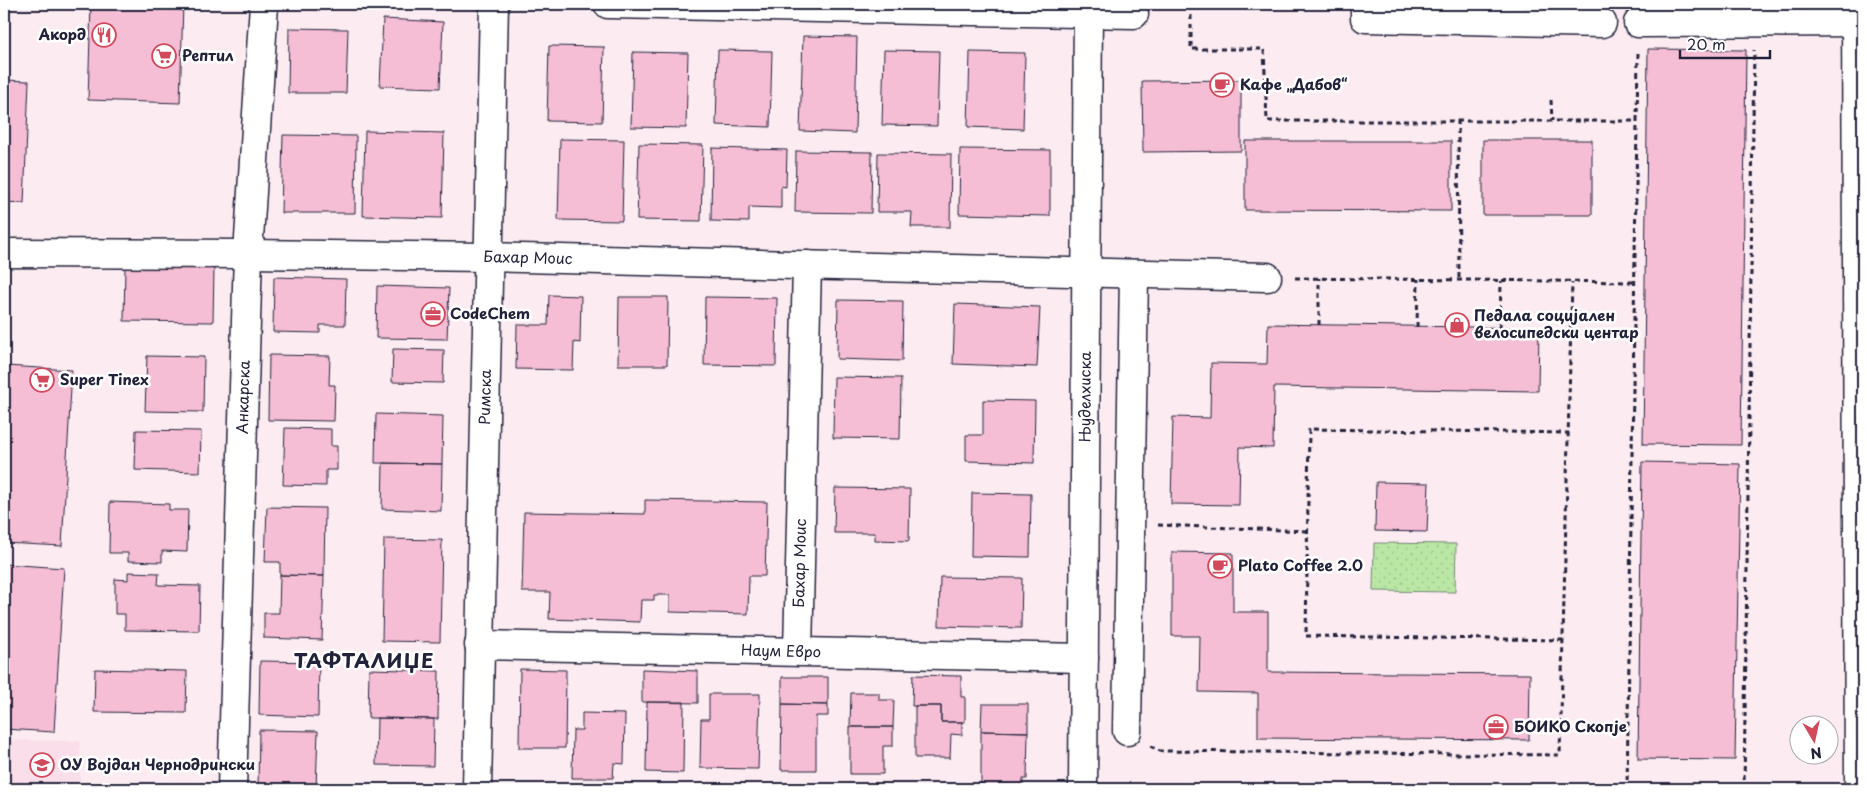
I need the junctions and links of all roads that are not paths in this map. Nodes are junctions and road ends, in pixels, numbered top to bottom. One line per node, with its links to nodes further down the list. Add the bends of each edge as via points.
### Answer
1 (264, 4): 11 (street, Анкарска)
2 (494, 4): 12 (street, Римска)
3 (608, 4): 5 (street)
4 (1365, 4): 8 (street, via 1365,18)
5 (1088, 9): 6 (street); 14 (street, Њуделхиска)
6 (1134, 14)
7 (1859, 16): 9 (street, via 1754,22); 24 (street)
8 (1602, 23)
9 (1638, 23)
10 (4, 254): 11 (street, Бахар Моис)
11 (248, 254): 12 (street, Бахар Моис); 21 (street, Анкарска)
12 (487, 257): 13 (street, Бахар Моис); 17 (street, Римска)
13 (807, 265): 14 (street, Бахар Моис); 18 (street, Бахар Моис)
14 (1086, 273): 15 (street, Бахар Моис); 19 (street, Њуделхиска)
15 (1134, 274): 16 (street, Бахар Моис); 20 (street)
16 (1267, 278)
17 (479, 644): 18 (street, Наум Евро); 22 (street, Римска)
18 (798, 651): 19 (street, Наум Евро)
19 (1084, 658): 23 (street, Њуделхиска)
20 (1127, 731)
21 (232, 789)
22 (476, 789)
23 (1083, 789)
24 (1859, 789)

